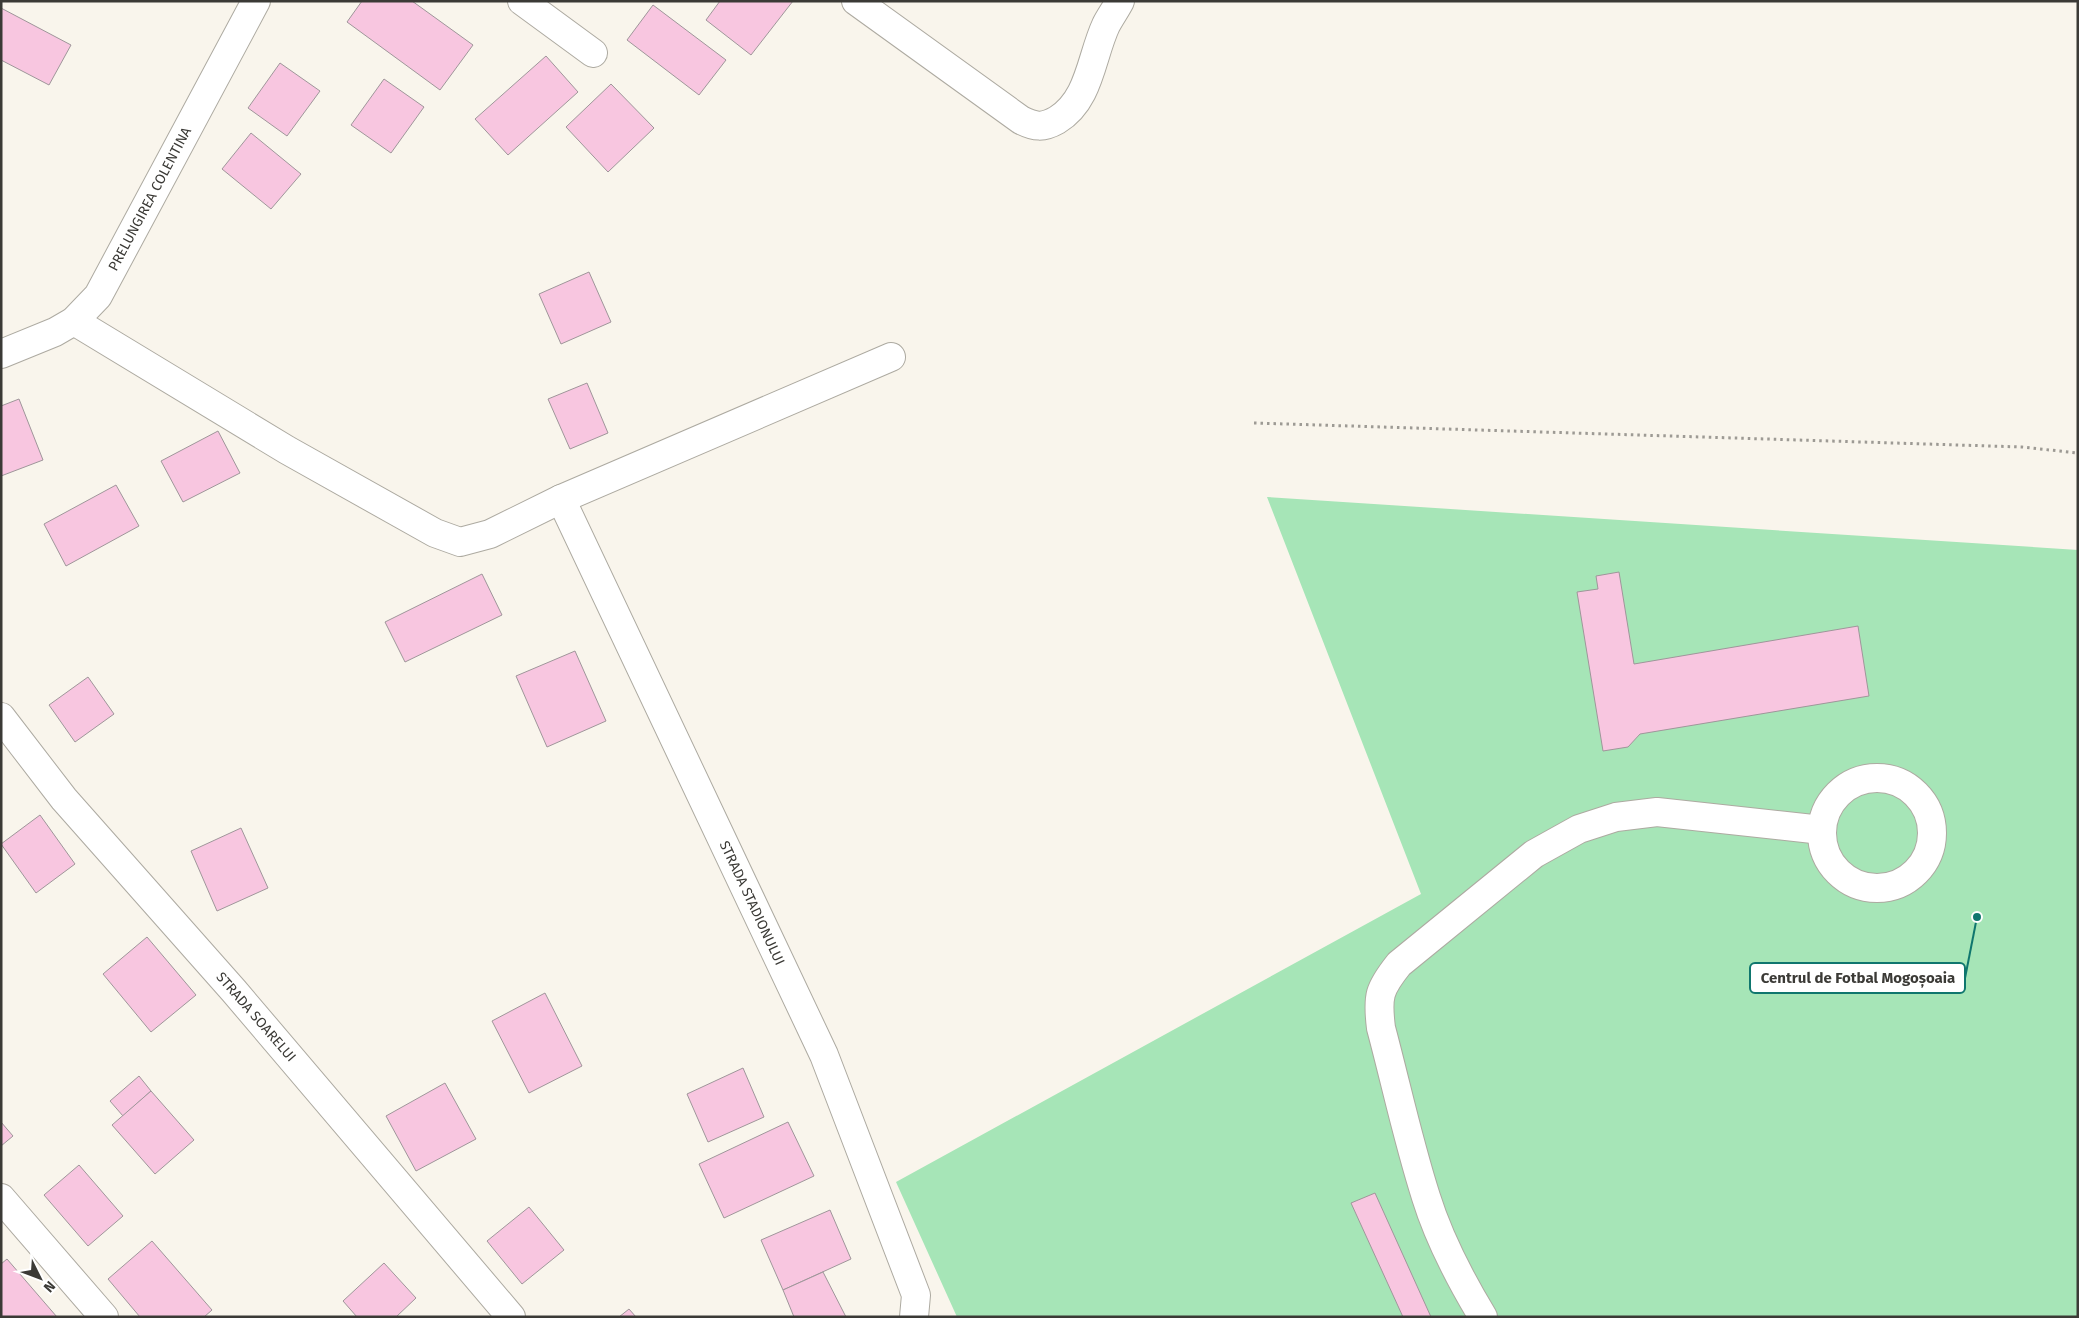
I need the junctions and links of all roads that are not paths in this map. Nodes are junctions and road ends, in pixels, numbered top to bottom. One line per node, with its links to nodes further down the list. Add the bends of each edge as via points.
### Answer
1 (256, 1): 6 (street, PRELUNGIREA COLENTINA, via 98,296)
2 (522, 1): 5 (street)
3 (856, 1): 4 (street, via 1021,120 1045,127 1065,115 1078,100 1106,26)
4 (1120, 1)
5 (594, 53)
6 (74, 322): 7 (street, PRELUNGIREA COLENTINA); 9 (street, via 287,450 435,533 460,542 490,534)
7 (1, 354)
8 (891, 357): 9 (street)
9 (561, 499): 15 (street, STRADA STADIONULUI, via 824,1055 916,1296)
10 (1, 717): 14 (street, STRADA SOARELUI, via 64,800 241,998)
11 (1822, 830): 11 (street, via 1826,812 1836,796 1866,778 1884,778 1902,783 1916,793 1927,808 1932,825 1932,844 1925,861 1913,875 1897,884 1880,888 1861,886 1832,864 1824,848); 16 (street, via 1657,812 1616,817 1579,829 1534,854 1399,964 1384,983 1378,1005 1381,1028 1426,1198 1465,1287)
12 (1, 1198): 13 (street)
13 (104, 1317)
14 (511, 1317)
15 (914, 1317)
16 (1483, 1317)

